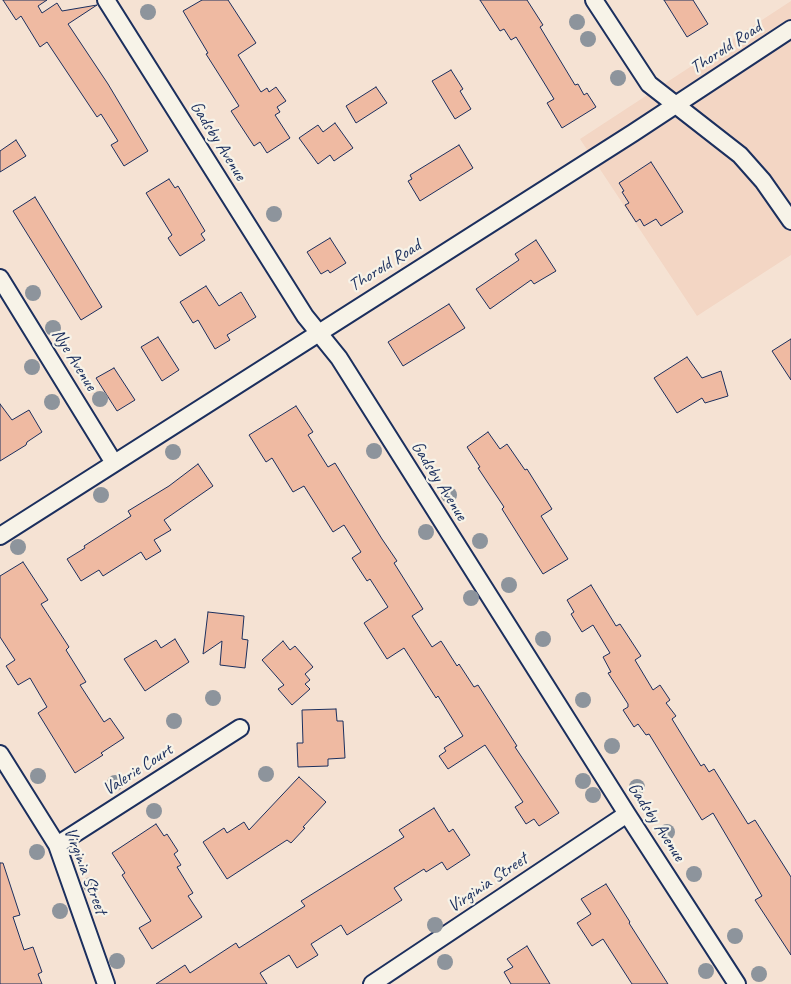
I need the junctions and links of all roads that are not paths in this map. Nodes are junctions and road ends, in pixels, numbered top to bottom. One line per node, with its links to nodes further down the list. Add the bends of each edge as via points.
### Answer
1 (106, 0): 7 (street, Gadsby Avenue)
2 (594, 0): 4 (street, via 649,84)
3 (791, 30): 4 (street, Thorold Road)
4 (676, 104): 5 (street, via 740,155); 7 (street, Thorold Road)
5 (791, 221)
6 (0, 278): 8 (street, Nye Avenue)
7 (318, 332): 8 (street, Thorold Road); 12 (street, Gadsby Avenue, via 338,358)
8 (114, 463): 9 (street, Thorold Road)
9 (0, 536)
10 (240, 728): 13 (street, Valerie Court)
11 (0, 754): 13 (street, Virginia Street)
12 (627, 814): 15 (street, Virginia Street); 16 (street, Gadsby Avenue)
13 (57, 845): 14 (street, Virginia Street)
14 (106, 984)
15 (372, 984)
16 (737, 984)

